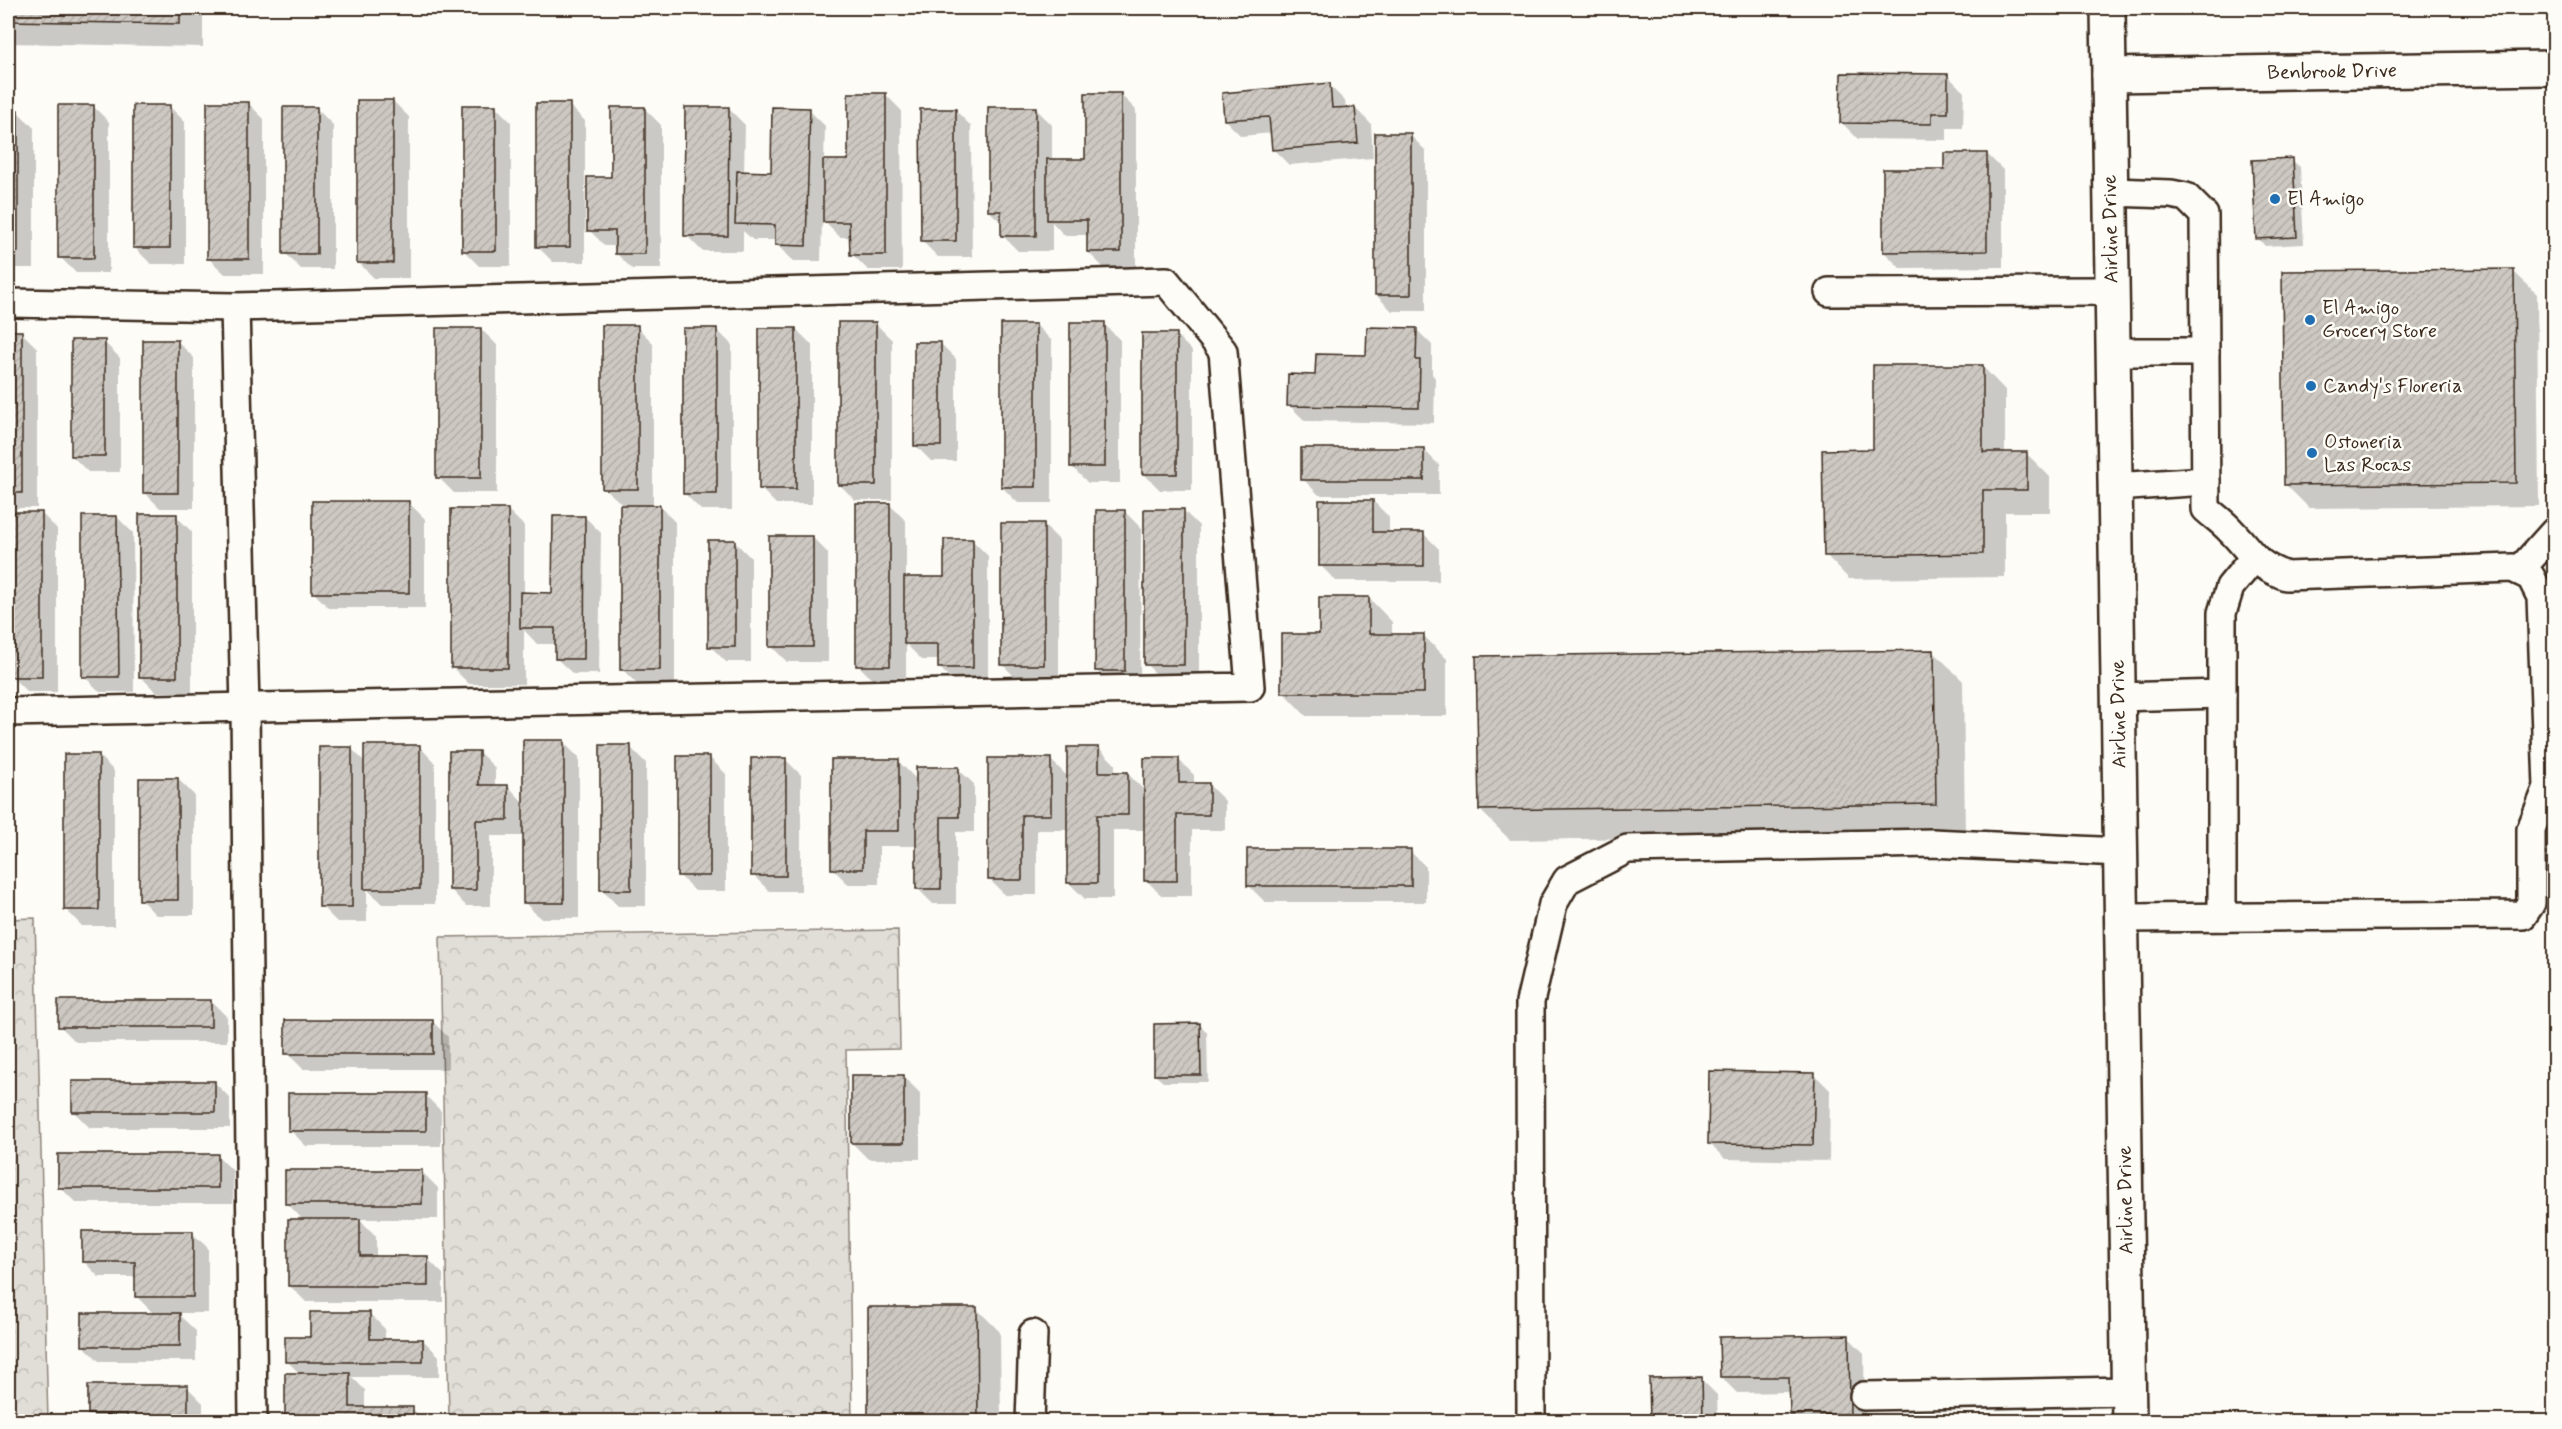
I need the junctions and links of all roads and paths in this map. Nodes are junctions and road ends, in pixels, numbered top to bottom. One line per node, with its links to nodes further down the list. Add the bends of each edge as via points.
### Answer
1 (2108, 8): 3 (main road, Airline Drive)
2 (2554, 68): 3 (main road, Benbrook Drive)
3 (2109, 75): 4 (main road, Airline Drive)
4 (2111, 192): 5 (main road, Airline Drive); 10 (lane, via 2186,197 2204,215)
5 (2112, 291): 6 (lane); 9 (main road, Airline Drive)
6 (1829, 292)
7 (8, 303): 8 (lane)
8 (235, 307): 18 (lane); 18 (lane, via 1166,281 1223,351 1250,687)
9 (2113, 352): 10 (lane); 12 (main road, Airline Drive)
10 (2205, 352): 11 (lane)
11 (2206, 481): 12 (lane); 14 (lane, via 2206,509 2232,531)
12 (2115, 487): 17 (main road, Airline Drive)
13 (2554, 532): 15 (lane)
14 (2253, 559): 15 (lane, via 2286,576 2513,568); 16 (lane, via 2230,587 2222,613)
15 (2519, 571): 21 (lane, via 2531,578 2541,597 2548,787 2531,829 2531,903 2523,915)
16 (2222, 694): 17 (lane); 21 (lane)
17 (2118, 697): 20 (main road, Airline Drive)
18 (245, 708): 19 (lane); 26 (lane)
19 (8, 712)
20 (2121, 852): 22 (main road, Airline Drive); 28 (lane, via 1932,843 1627,849 1568,880 1553,904 1530,1002)
21 (2222, 917): 22 (lane)
22 (2122, 918): 25 (main road, Airline Drive)
23 (1034, 1334): 27 (lane)
24 (1864, 1396): 25 (lane)
25 (2129, 1406)
26 (253, 1422)
27 (1030, 1422)
28 (1531, 1422)

